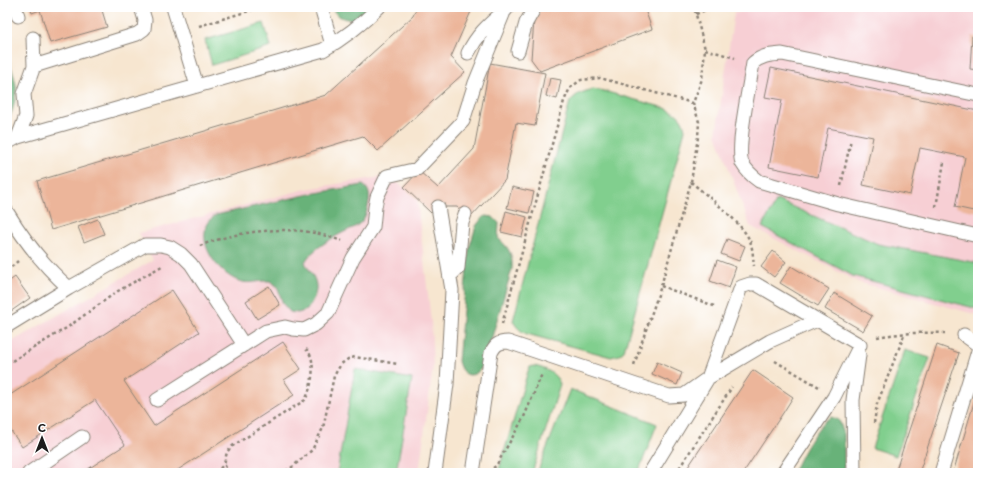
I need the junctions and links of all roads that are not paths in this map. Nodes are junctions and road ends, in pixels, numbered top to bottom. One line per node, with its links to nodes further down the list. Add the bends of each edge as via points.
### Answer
1 (141, 7): 11 (lane, via 144,29 137,34)
2 (174, 7): 12 (lane)
3 (321, 7): 8 (lane)
4 (379, 7): 8 (lane, via 360,26)
5 (535, 7): 9 (lane, via 526,23)
6 (506, 10): 10 (lane, via 485,28); 24 (lane, via 475,83 463,121 417,169 387,176 377,197 373,227 353,258 328,313 316,324 304,330 285,327 266,331)
7 (33, 38): 11 (lane)
8 (332, 45): 12 (lane)
9 (518, 51)
10 (468, 53)
11 (34, 66): 14 (lane, via 24,94 26,116)
12 (197, 86): 14 (lane)
13 (978, 95): 18 (lane, via 782,54 770,55 759,58 754,63 741,144 742,163 759,181 838,204)
14 (13, 140)
15 (438, 207): 19 (lane)
16 (7, 212): 20 (lane, via 47,267)
17 (465, 214): 19 (lane, via 458,268)
18 (978, 236)
19 (450, 276): 32 (lane, via 452,290 447,384)
20 (69, 288): 22 (lane); 24 (lane, via 145,245 170,247 191,264)
21 (817, 320): 25 (lane); 28 (lane, via 770,341); 28 (lane, via 756,284 741,287)
22 (7, 326)
23 (964, 335): 26 (lane)
24 (244, 345): 29 (lane)
25 (860, 345): 35 (lane, via 834,397); 36 (lane, via 853,400)
26 (978, 345)
27 (978, 351): 37 (lane)
28 (708, 378): 33 (lane, via 684,395 669,396 508,342 496,344 491,353); 34 (lane)
29 (157, 400)
30 (82, 436): 31 (lane)
31 (29, 473)
32 (435, 473)
33 (473, 473)
34 (650, 473)
35 (783, 473)
36 (854, 473)
37 (941, 473)

